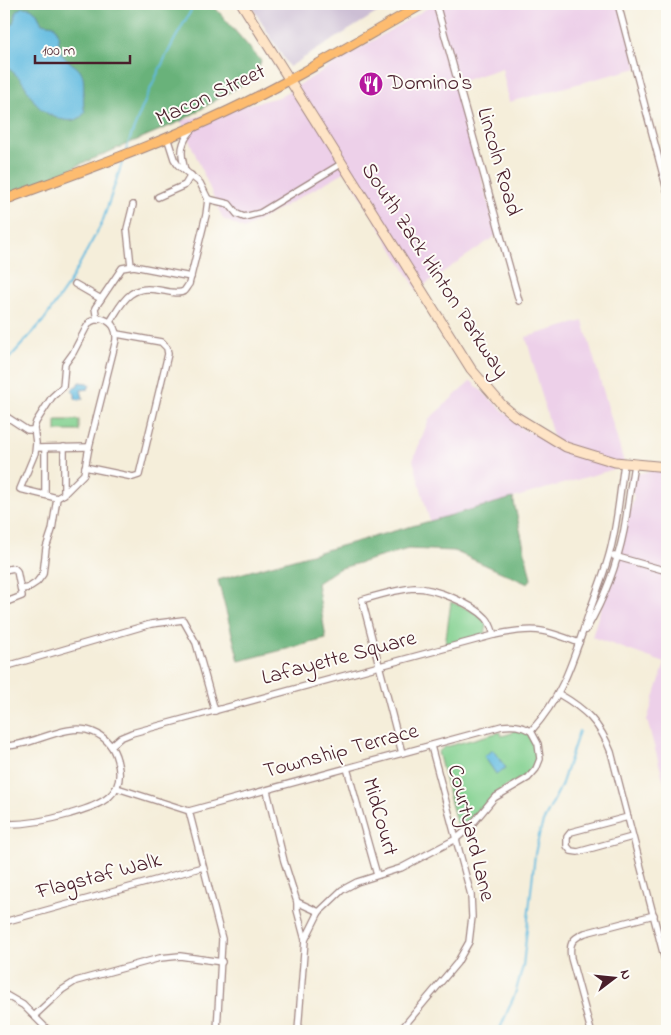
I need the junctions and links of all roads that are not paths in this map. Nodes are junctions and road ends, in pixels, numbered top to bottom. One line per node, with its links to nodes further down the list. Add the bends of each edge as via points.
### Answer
1 (242, 4): 5 (main road, South Zack Hinton Parkway)
2 (423, 4): 5 (main road, Macon Street)
3 (436, 4): 20 (street, Lincoln Road)
4 (618, 4): 11 (street)
5 (289, 80): 6 (main road, Macon Street); 8 (main road, South Zack Hinton Parkway)
6 (197, 125): 7 (main road, Macon Street); 9 (street, via 183,143)
7 (167, 137): 9 (street, via 174,159); 13 (main road, Macon Street)
8 (341, 164): 14 (street, via 260,213 244,217 229,204); 30 (main road, South Zack Hinton Parkway, via 471,369 502,405 566,448)
9 (185, 170): 10 (street)
10 (191, 175): 12 (street, via 184,186); 14 (street, via 200,183)
11 (667, 190)
12 (158, 197)
13 (4, 200)
14 (208, 200): 17 (street)
15 (133, 205): 16 (street, via 127,229)
16 (131, 266): 17 (street); 19 (street, via 122,268)
17 (191, 277): 22 (street, via 185,290 179,293 147,288 138,290 126,299)
18 (75, 284): 19 (street)
19 (101, 299): 21 (street, via 96,308)
20 (519, 301)
21 (97, 320): 22 (street); 25 (street, via 90,322 65,364 63,387 52,398)
22 (110, 322): 23 (street)
23 (117, 334): 26 (street); 32 (street, via 161,342 168,354 139,475 133,477)
24 (4, 415): 25 (street, via 27,430)
25 (34, 430): 27 (street)
26 (89, 446): 29 (street); 32 (street)
27 (36, 448): 28 (street); 35 (street, via 20,490)
28 (45, 448): 29 (street); 35 (street)
29 (64, 448): 34 (street)
30 (624, 464): 31 (main road, South Zack Hinton Parkway); 37 (street)
31 (634, 465): 33 (main road, South Zack Hinton Parkway); 38 (street)
32 (85, 467): 34 (street, via 84,474)
33 (667, 467)
34 (64, 494): 36 (street)
35 (45, 495): 36 (street)
36 (56, 498): 41 (street, via 43,574 37,582)
37 (610, 554): 38 (street); 44 (street)
38 (617, 556): 40 (street); 44 (street, via 599,608)
39 (4, 570): 41 (street, via 14,568 17,571)
40 (667, 571)
41 (22, 589): 42 (street, via 22,596)
42 (4, 603)
43 (494, 635): 44 (street, Lafayette Square, via 536,629); 46 (street, Lafayette Square); 46 (street, via 488,619 470,606 437,592 416,588 362,600)
44 (579, 643): 47 (street)
45 (4, 666): 48 (street, via 152,624 183,620 196,643)
46 (379, 667): 48 (street, Lafayette Square); 53 (street)
47 (559, 694): 49 (street, via 545,716); 59 (street, via 586,712 605,737)
48 (215, 711): 51 (street, Lafayette Square, via 132,733)
49 (530, 731): 52 (street, Township Terrace, via 522,726 502,726); 61 (street, via 538,744 540,759 536,769 528,778 494,798)
50 (4, 746): 51 (street, via 82,729 94,732)
51 (111, 746): 55 (street, via 118,763)
52 (431, 746): 53 (street, Township Terrace); 61 (street, Courtyard Lane)
53 (402, 753): 54 (street, Township Terrace)
54 (348, 768): 56 (street, Township Terrace); 63 (street, MidCourt)
55 (117, 788): 57 (street); 58 (street, via 108,799 95,806 42,822 10,824)
56 (267, 791): 57 (street, Township Terrace); 64 (street)
57 (189, 811): 62 (street)
58 (4, 816)
59 (628, 817): 60 (street); 60 (street, via 572,832 567,837 566,846 578,852)
60 (632, 837): 66 (street)
61 (456, 839): 63 (street, via 401,868); 73 (street, Courtyard Lane, via 471,895 469,942 457,963)
62 (203, 867): 67 (street, Flagstaf Walk); 69 (street, via 222,939)
63 (377, 875): 65 (street, via 342,890)
64 (297, 902): 65 (street); 68 (street)
65 (319, 912): 68 (street)
66 (654, 915): 70 (street); 77 (street, via 585,934 572,943 571,958)
67 (4, 922)
68 (304, 940): 76 (street)
69 (222, 962): 72 (street, via 180,956 160,958 76,981); 75 (street)
70 (667, 968)
71 (4, 994): 72 (street)
72 (34, 1016): 74 (street)
73 (404, 1026)
74 (48, 1031)
75 (217, 1031)
76 (298, 1031)
77 (591, 1031)

